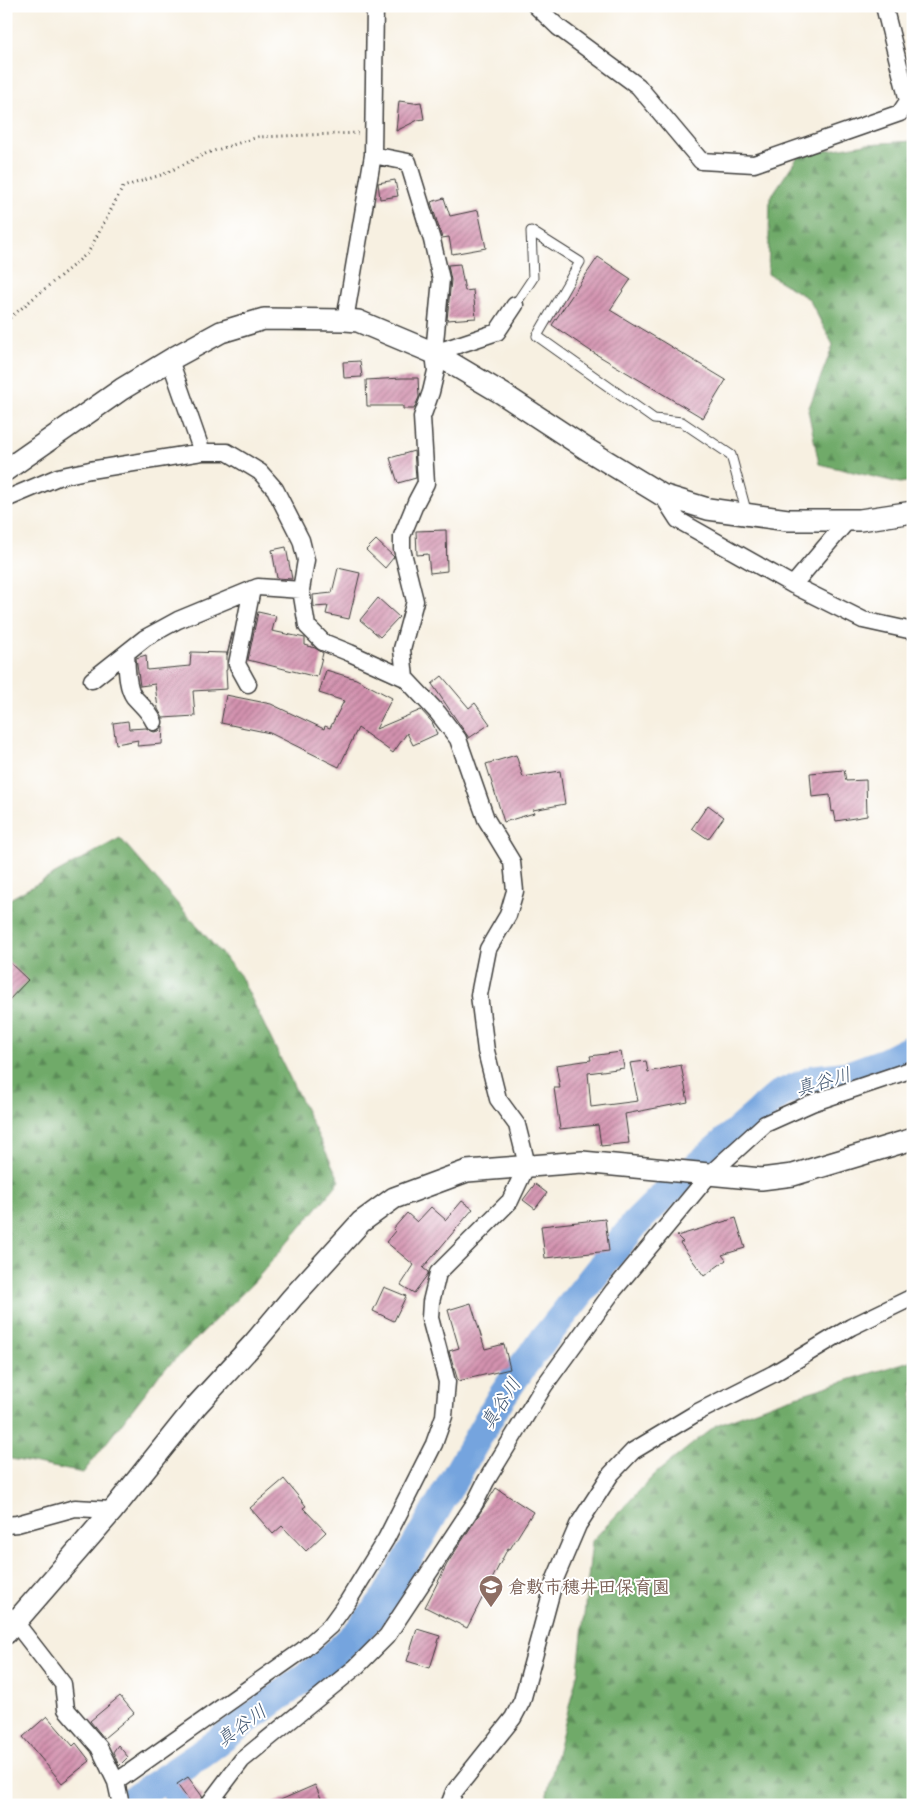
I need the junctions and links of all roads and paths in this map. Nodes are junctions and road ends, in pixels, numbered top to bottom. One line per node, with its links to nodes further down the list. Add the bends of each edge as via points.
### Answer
1 (376, 6): 4 (street)
2 (536, 6): 3 (street, via 638,86 701,161 754,164 900,113 908,101)
3 (884, 6)
4 (373, 132): 5 (street); 8 (path, via 258,137 207,153 164,174 123,187 88,253)
5 (374, 155): 7 (street); 9 (street, via 408,162 432,240 441,279)
6 (515, 306): 9 (street, via 497,332); 16 (lane, via 533,278 532,231 580,262 537,336 654,419 682,422 731,455)
7 (345, 320): 9 (street, via 358,321); 10 (street, via 264,319 221,332)
8 (6, 321)
9 (434, 352): 13 (street); 23 (street, via 436,371 422,417 426,483 402,536 415,601 402,649)
10 (170, 360): 11 (street); 12 (street)
11 (202, 452): 14 (street, via 58,477); 20 (street, via 227,452 260,472 276,489 301,540 306,560)
12 (6, 470)
13 (662, 495): 16 (street, via 708,509); 18 (street, via 678,520)
14 (6, 499)
15 (913, 512): 17 (street)
16 (748, 514): 17 (street, via 788,520)
17 (848, 520): 18 (street)
18 (793, 585): 21 (street, via 862,620)
19 (252, 589): 20 (street); 22 (street, via 178,620); 25 (street, via 237,664)
20 (301, 590): 23 (street, via 307,626 323,642)
21 (913, 631)
22 (126, 652): 24 (street); 26 (street, via 132,695 150,712)
23 (405, 678): 29 (street, via 458,739 486,819 512,862 515,891 508,915 488,949 479,995 486,1051 498,1099 517,1126)
24 (92, 680)
25 (248, 684)
26 (154, 722)
27 (913, 1069): 30 (street, via 812,1103 765,1124)
28 (913, 1139): 30 (street, via 793,1175 761,1179)
29 (528, 1165): 30 (street, via 582,1162); 32 (street, via 466,1171 394,1198 361,1222 197,1405); 35 (street, via 510,1201 438,1273 430,1318 447,1382 444,1416 434,1444 386,1540 348,1601 330,1626 302,1650)
30 (704, 1174): 37 (street, via 544,1386 475,1503 387,1636 356,1667 242,1760)
31 (913, 1298): 38 (street, via 851,1327 773,1374 698,1412 633,1451 611,1474 578,1525 555,1578 522,1701 513,1718 454,1792)
32 (113, 1510): 33 (street, via 75,1508); 34 (street)
33 (6, 1525)
34 (9, 1623): 35 (street, via 63,1684 66,1709 99,1747)
35 (116, 1782): 36 (street)
36 (122, 1805)
37 (208, 1805)
38 (449, 1805)

